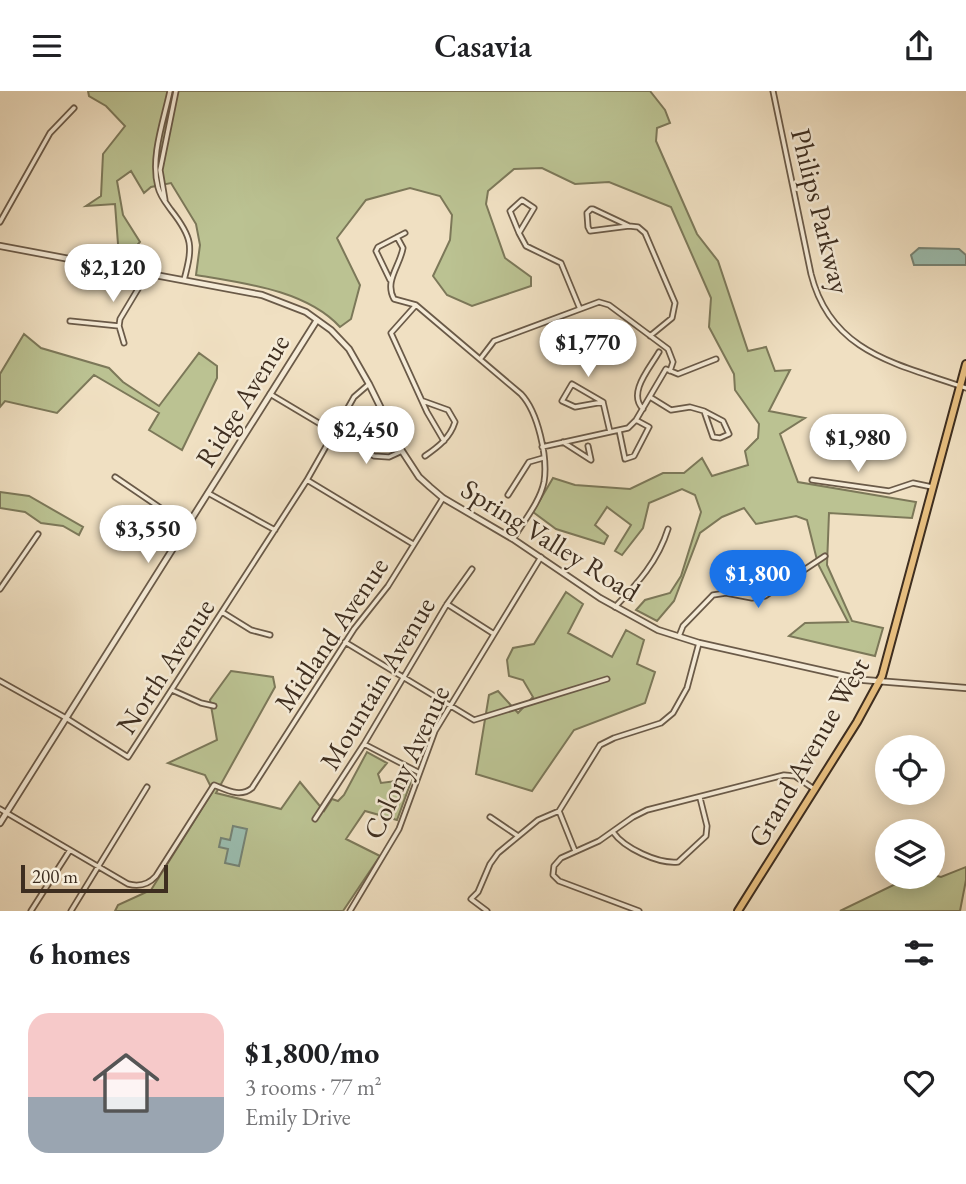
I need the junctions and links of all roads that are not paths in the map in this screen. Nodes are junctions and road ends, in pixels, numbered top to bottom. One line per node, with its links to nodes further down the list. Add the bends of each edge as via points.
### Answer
1 (170, 91): 5 (street, via 156,162 158,191)
2 (176, 91): 5 (street, via 160,170)
3 (773, 91): 28 (street, Philips Parkway, via 811,274 826,312 846,336 871,353)
4 (74, 108): 6 (street, via 50,133)
5 (165, 202): 13 (street, via 190,241)
6 (0, 222)
7 (629, 226): 7 (street, via 593,209 587,213 593,232); 20 (street, via 645,233 675,303 672,318)
8 (405, 233): 10 (street)
9 (519, 233): 9 (street, via 510,211 522,200 534,208); 16 (street, via 526,246 561,263)
10 (397, 237): 14 (street, via 402,253); 14 (street, via 376,251)
11 (0, 246): 12 (street, Spring Valley Road)
12 (147, 274): 13 (street, Spring Valley Road); 19 (street)
13 (183, 281): 17 (street, Spring Valley Road, via 262,295)
14 (390, 282): 15 (street, via 394,299)
15 (416, 305): 23 (street); 31 (street, via 391,333)
16 (580, 309): 20 (street, via 604,303); 23 (street, via 495,341)
17 (317, 320): 27 (street, Spring Valley Road, via 349,349); 29 (street, Ridge Avenue)
18 (70, 321): 19 (street)
19 (118, 326): 21 (street)
20 (650, 336): 26 (street, via 670,353)
21 (124, 342)
22 (659, 352): 33 (street, via 637,390 637,402)
23 (481, 358): 42 (street, via 531,406)
24 (716, 359): 26 (street, via 678,374)
25 (966, 364): 28 (main road, Grand Avenue West)
26 (670, 372): 30 (street, via 666,369)
27 (369, 384): 38 (street, North Avenue, via 354,397); 43 (street, Spring Valley Road)
28 (962, 387): 49 (main road, Grand Avenue West)
29 (270, 394): 38 (street); 50 (street, Ridge Avenue)
30 (650, 397): 33 (street); 34 (street, via 671,410 695,407)
31 (423, 401): 39 (street); 39 (street, via 448,410 454,418 454,427)
32 (603, 402): 32 (street, via 572,384 562,401 575,407); 37 (street)
33 (643, 409): 35 (street)
34 (704, 411): 34 (street, via 713,437 729,434 723,421)
35 (636, 421): 36 (street); 36 (street, via 649,427 634,456 625,459)
36 (619, 430): 37 (street)
37 (610, 432): 40 (street)
38 (335, 434): 43 (street, via 374,456 389,457); 47 (street, North Avenue)
39 (444, 441): 44 (street)
40 (564, 442): 41 (street, via 591,460); 42 (street)
41 (588, 446)
42 (542, 447): 45 (street)
43 (402, 451): 52 (street, Spring Valley Road, via 419,477)
44 (425, 456)
45 (543, 458): 51 (street, via 529,463); 57 (street, via 544,483)
46 (115, 477): 53 (street)
47 (307, 480): 55 (street, North Avenue); 58 (street)
48 (812, 480): 49 (street, via 889,491 913,482)
49 (932, 487): 74 (main road, Grand Avenue West)
50 (208, 493): 53 (street, Ridge Avenue); 55 (street)
51 (508, 495)
52 (443, 498): 57 (street, Spring Valley Road); 58 (street, Midland Avenue)
53 (187, 526): 79 (street, Ridge Avenue)
54 (668, 529): 64 (street, via 651,566)
55 (275, 530): 65 (street, North Avenue)
56 (38, 534): 62 (street)
57 (513, 539): 60 (street, Spring Valley Road)
58 (413, 544): 69 (street, Midland Avenue)
59 (825, 556): 68 (street, via 765,596 713,595 683,626)
60 (541, 558): 64 (street, Spring Valley Road); 66 (street, Colony Avenue)
61 (472, 569): 63 (street, Mountain Avenue)
62 (0, 589)
63 (447, 604): 66 (street); 71 (street, Mountain Avenue)
64 (615, 607): 68 (street, Spring Valley Road)
65 (222, 612): 67 (street, via 251,630); 76 (street, North Avenue)
66 (494, 634): 77 (street, Colony Avenue)
67 (270, 635)
68 (678, 638): 70 (street, Spring Valley Road)
69 (345, 642): 71 (street); 95 (street, Midland Avenue, via 249,791 237,793 214,785 156,876 148,883 128,884)
70 (699, 643): 74 (street, Spring Valley Road); 86 (street, via 687,688 673,713 662,723 600,745)
71 (403, 678): 77 (street); 80 (street, Mountain Avenue)
72 (607, 679): 77 (street, via 474,720)
73 (0, 681): 79 (street)
74 (878, 683): 75 (street, Spring Valley Road); 83 (main road, Grand Avenue West)
75 (966, 688)
76 (172, 689): 78 (street); 79 (street, North Avenue, via 128,757)
77 (450, 705): 81 (street, Colony Avenue)
78 (214, 706)
79 (66, 718): 87 (street, Ridge Avenue)
80 (364, 744): 81 (street); 89 (street, Mountain Avenue)
81 (419, 772): 98 (street, Colony Avenue, via 399,829)
82 (147, 786): 95 (street)
83 (814, 789): 84 (street, via 784,775); 101 (main road, Grand Avenue West)
84 (700, 797): 91 (street, via 642,812); 91 (street, via 706,837 678,862 631,849)
85 (0, 809): 87 (street)
86 (559, 811): 92 (street); 94 (street)
87 (6, 813): 90 (street, Ridge Avenue); 93 (street)
88 (490, 817): 92 (street)
89 (316, 819)
90 (0, 823)
91 (613, 832): 94 (street)
92 (519, 836): 99 (street, via 494,859 471,899)
93 (70, 849): 95 (street); 96 (street)
94 (575, 851): 100 (street, via 558,860 555,877)
95 (99, 866): 97 (street)
96 (31, 911)
97 (71, 911)
98 (350, 911)
99 (487, 911)
100 (639, 911)
101 (738, 911)

